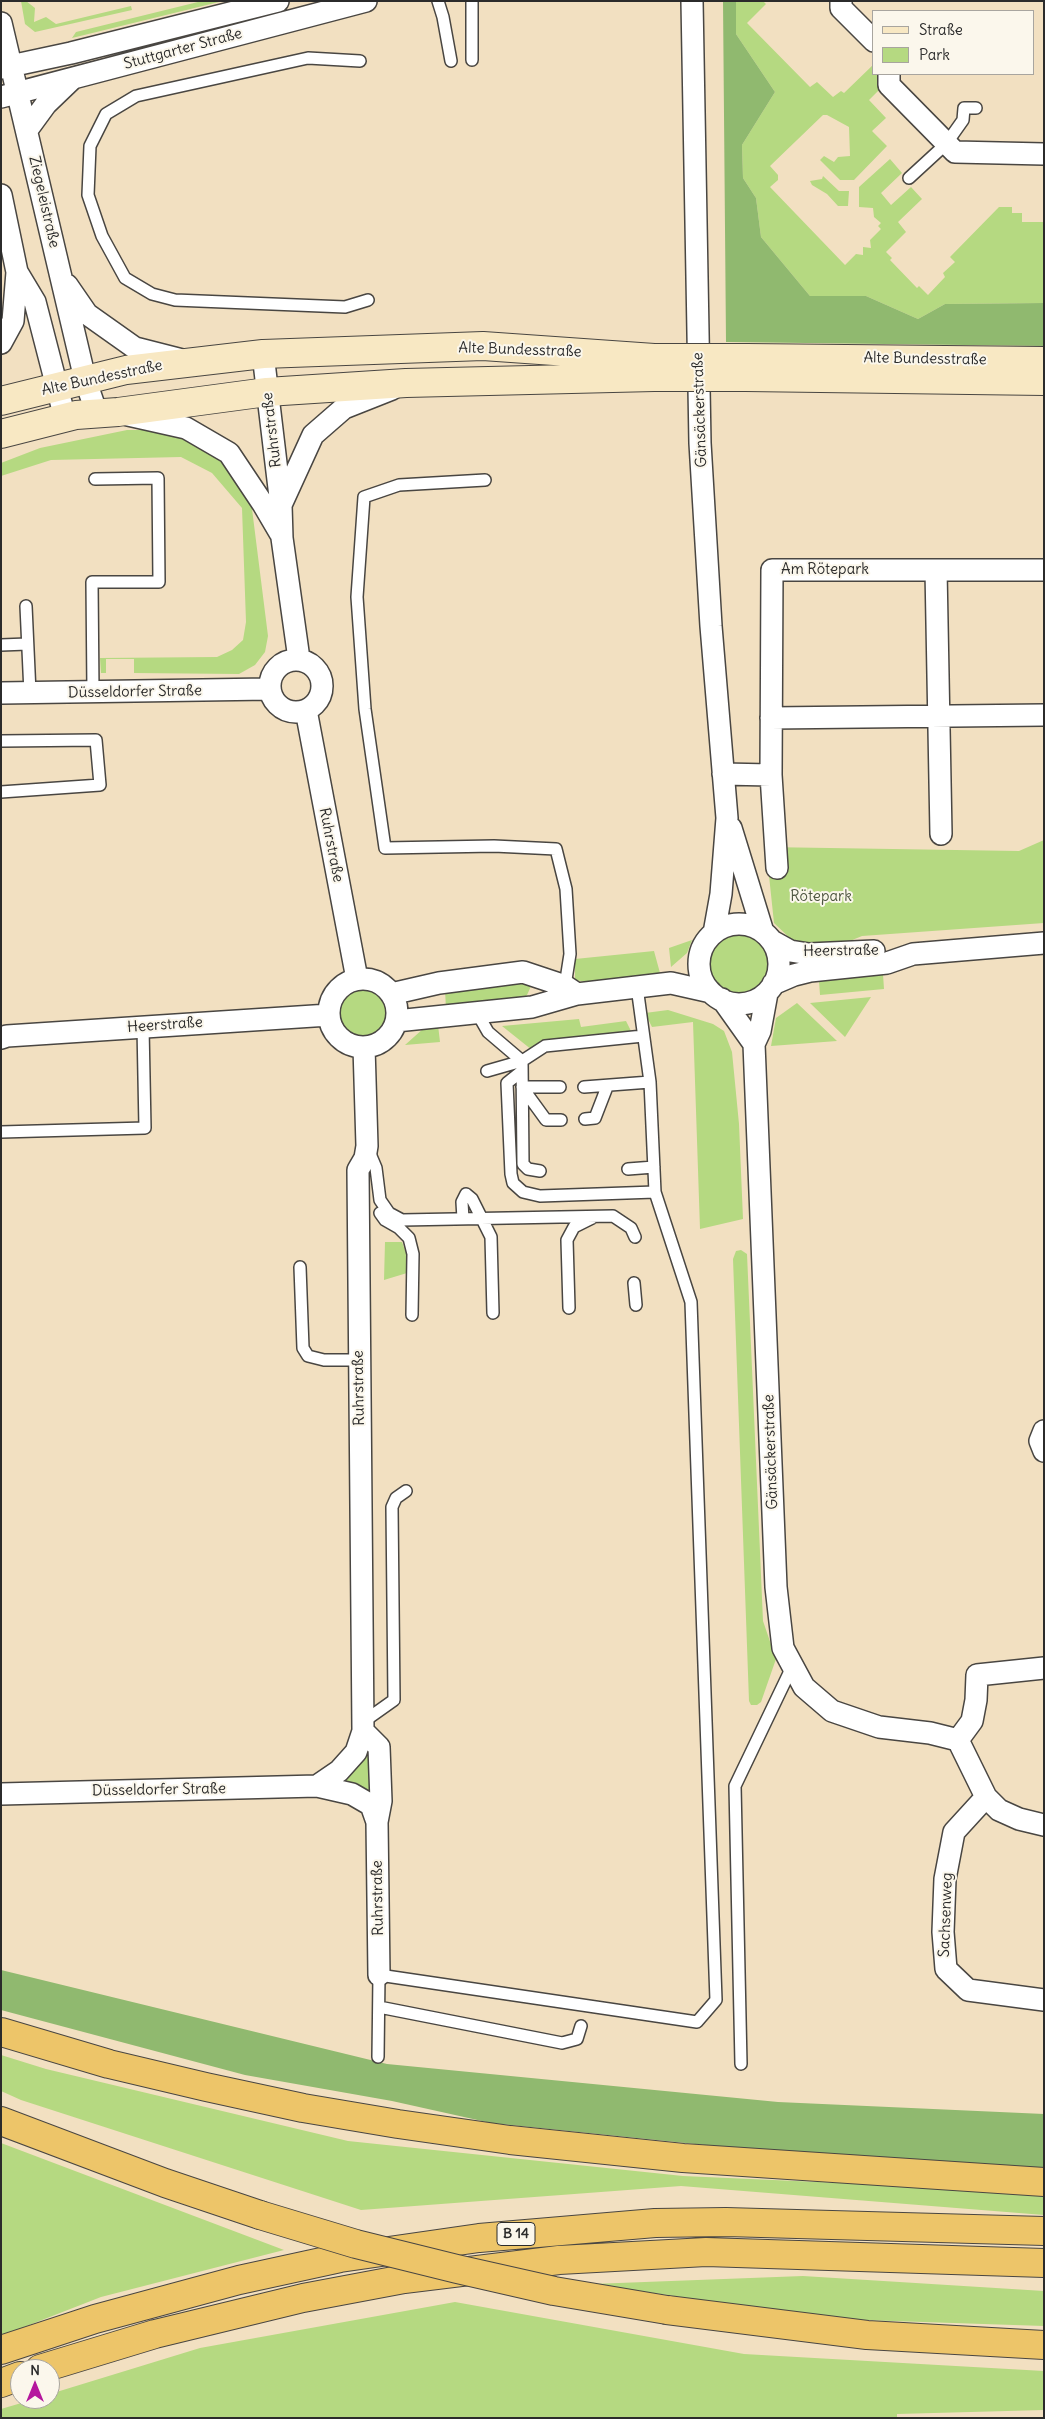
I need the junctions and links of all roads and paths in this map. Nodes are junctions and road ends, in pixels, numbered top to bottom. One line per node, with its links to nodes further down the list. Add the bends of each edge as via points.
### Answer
1 (278, 1): 9 (street, Stuttgarter Straße)
2 (366, 1): 15 (street, Stuttgarter Straße)
3 (438, 1): 10 (lane)
4 (472, 1): 11 (lane)
5 (692, 1): 60 (street, Gänsäckerstraße, via 700,443)
6 (841, 1): 8 (street, via 841,8)
7 (2, 27): 9 (street, Stuttgarter Straße, via 28,52); 13 (street, Ziegeleistraße)
8 (872, 39)
9 (71, 53): 13 (street, Stuttgarter Straße)
10 (451, 60)
11 (472, 60)
12 (360, 62): 25 (lane, via 308,58 136,96 106,114 90,146 88,195 102,236 125,278 152,294 175,300 345,307)
13 (6, 67): 16 (street, Ziegeleistraße)
14 (889, 75): 19 (street, via 889,85)
15 (73, 78): 16 (street, Stuttgarter Straße); 18 (street, via 46,104)
16 (10, 95): 18 (street, Ziegeleistraße)
17 (976, 108): 19 (lane, via 964,108 962,120)
18 (27, 130): 24 (street, Ziegeleistraße)
19 (946, 144): 20 (street, via 955,152); 21 (lane)
20 (1044, 154)
21 (909, 178)
22 (1, 195): 23 (street)
23 (17, 272): 26 (street, via 13,321); 35 (street, via 35,302)
24 (60, 274): 29 (street, Ziegeleistraße, via 87,314 134,348); 32 (street, Ziegeleistraße)
25 (368, 300)
26 (1, 343)
27 (263, 354): 29 (main road, Alte Bundesstraße); 30 (main road, Alte Bundesstraße, via 483,346); 36 (street, Ruhrstraße)
28 (1044, 360): 31 (main road, Alte Bundesstraße)
29 (189, 361): 32 (main road, Alte Bundesstraße)
30 (654, 367): 31 (main road, bridge); 34 (main road, Alte Bundesstraße)
31 (746, 367): 33 (main road, Alte Bundesstraße)
32 (85, 379): 35 (main road, Alte Bundesstraße); 38 (street, Ziegeleistraße)
33 (1044, 381)
34 (406, 383): 36 (main road, Alte Bundesstraße); 43 (street, Ruhrstraße, via 344,408 313,435)
35 (56, 386): 37 (main road, Alte Bundesstraße); 39 (street)
36 (267, 392): 38 (main road, Alte Bundesstraße); 43 (street, Ruhrstraße)
37 (1, 401)
38 (107, 413): 39 (main road, Alte Bundesstraße); 44 (street, Ruhrstraße, via 186,428 229,453)
39 (65, 418): 40 (main road, Alte Bundesstraße)
40 (1, 434)
41 (95, 479): 52 (lane, via 158,478 159,582 92,582)
42 (485, 480): 75 (lane, via 399,485 364,497 357,598 365,709 385,848 494,846 556,849 566,889)
43 (281, 505): 44 (street, Ruhrstraße)
44 (282, 538): 50 (street, Ruhrstraße)
45 (936, 570): 46 (street, Am Rötepark); 57 (street); 58 (street, Am Rötepark, via 772,570)
46 (1044, 570)
47 (26, 606): 48 (lane)
48 (28, 644): 49 (lane); 54 (lane)
49 (1, 645)
50 (299, 659): 51 (street, via 282,663 273,673); 55 (street, via 311,663 320,673 323,686 320,698)
51 (269, 689): 52 (street, Düsseldorfer Straße); 55 (street, via 273,699 286,710)
52 (92, 692): 54 (street, Düsseldorfer Straße)
53 (1, 693): 54 (street, Düsseldorfer Straße)
54 (30, 693)
55 (306, 710): 71 (street, Ruhrstraße)
56 (1044, 715): 57 (street)
57 (938, 716): 58 (street); 64 (street)
58 (771, 718): 61 (street, Am Rötepark)
59 (1, 741): 62 (lane, via 96,740 100,785)
60 (723, 774): 61 (street); 63 (street, Gänsäckerstraße)
61 (771, 775): 65 (street, Am Rötepark)
62 (1, 792)
63 (728, 818): 66 (street, Gänsäckerstraße); 67 (street, Gänsäckerstraße)
64 (941, 834)
65 (777, 868)
66 (714, 933): 67 (street, via 736,924 752,926); 70 (street)
67 (768, 936): 69 (street, Heerstraße, via 790,951 809,954 886,950); 74 (street, via 778,952 779,964)
68 (1044, 943): 69 (street, Heerstraße)
69 (914, 954): 74 (street, Heerstraße, via 887,963 810,971 794,975)
70 (700, 955): 72 (street); 77 (street, via 702,976)
71 (357, 979): 76 (street, via 376,982); 79 (street, via 336,992)
72 (671, 983): 73 (street); 77 (street)
73 (637, 987): 75 (street); 82 (lane)
74 (770, 989): 77 (street, via 748,1003 734,1003); 84 (street, Gänsäckerstraße)
75 (571, 990): 76 (street, via 523,972 439,983); 78 (street, via 532,1007)
76 (391, 994): 80 (street, via 397,1011)
77 (716, 996): 84 (street)
78 (476, 1011): 80 (street); 86 (lane, via 488,1032)
79 (329, 1015): 81 (street, Heerstraße); 85 (street, via 334,1030 344,1042)
80 (396, 1021): 85 (street, via 385,1039)
81 (143, 1027): 83 (street, Heerstraße); 95 (lane, via 145,1128)
82 (643, 1036): 86 (lane, via 545,1046); 88 (lane)
83 (1, 1038)
84 (754, 1044): 115 (street, Gänsäckerstraße, via 776,1587 783,1648)
85 (364, 1047): 96 (street, Ruhrstraße)
86 (522, 1066): 87 (lane); 89 (lane); 100 (lane, via 507,1083 513,1183 524,1192 540,1196)
87 (488, 1071)
88 (650, 1082): 92 (lane); 97 (lane)
89 (522, 1087): 90 (lane); 94 (lane, via 546,1120); 99 (lane, via 524,1164 528,1170)
90 (560, 1087)
91 (584, 1087): 92 (lane)
92 (607, 1087): 93 (lane, via 595,1118)
93 (585, 1119)
94 (561, 1120)
95 (1, 1132)
96 (366, 1152): 103 (lane, via 376,1168 380,1200 389,1213 402,1220); 110 (lane, via 374,1204 385,1220 409,1238 413,1254); 111 (street, Ruhrstraße, via 358,1170)
97 (654, 1167): 98 (lane); 100 (lane)
98 (628, 1169)
99 (540, 1171)
100 (655, 1192): 124 (lane, via 692,1302 716,2000 697,2022)
101 (596, 1216): 102 (lane); 104 (lane, via 612,1216 630,1228); 108 (lane, via 574,1228 567,1240)
102 (482, 1218): 103 (lane); 103 (lane, via 466,1194 462,1202); 109 (lane, via 491,1237)
103 (463, 1219)
104 (635, 1237)
105 (300, 1267): 111 (lane, via 303,1348 308,1356)
106 (634, 1283): 107 (lane)
107 (636, 1305)
108 (569, 1308)
109 (493, 1313)
110 (412, 1315)
111 (359, 1360): 117 (street, Ruhrstraße)
112 (1044, 1431): 113 (street, via 1040,1441)
113 (1044, 1451)
114 (406, 1491): 117 (lane, via 396,1498 392,1507 394,1700)
115 (792, 1667): 118 (street, Gänsäckerstraße, via 804,1687 832,1711 879,1727); 130 (lane, via 735,1786)
116 (1044, 1668): 118 (street, via 977,1675 972,1721)
117 (363, 1726): 119 (street, Ruhrstraße, via 356,1752 339,1771); 122 (street, Ruhrstraße, via 379,1746 381,1801)
118 (958, 1740): 121 (street)
119 (317, 1786): 120 (street, Düsseldorfer Straße); 122 (street, via 352,1794 371,1805)
120 (1, 1794)
121 (986, 1797): 123 (street, via 999,1810 1019,1819); 125 (street, Sachsenweg, via 954,1832 945,1878 943,1932 946,1970 968,1990)
122 (377, 1822): 124 (street, Ruhrstraße)
123 (1044, 1824)
124 (378, 1975): 126 (lane)
125 (1044, 2000)
126 (379, 2007): 127 (lane, via 562,2043 577,2039); 129 (lane)
127 (581, 2026)
128 (1, 2032): 132 (highway, via 110,2064 206,2087 408,2126 683,2158)
129 (378, 2057)
130 (741, 2064)
131 (1, 2121): 135 (highway, bridge, via 260,2215 356,2244 554,2291 667,2310 867,2336)
132 (1044, 2182)
133 (1044, 2231): 136 (highway, B 14, via 726,2222 655,2223 479,2238 340,2258 238,2280 95,2318)
134 (1044, 2263): 137 (highway, B 14, via 706,2252 559,2260 404,2279 293,2300 163,2331)
135 (1044, 2345)
136 (1, 2350)
137 (60, 2363)

